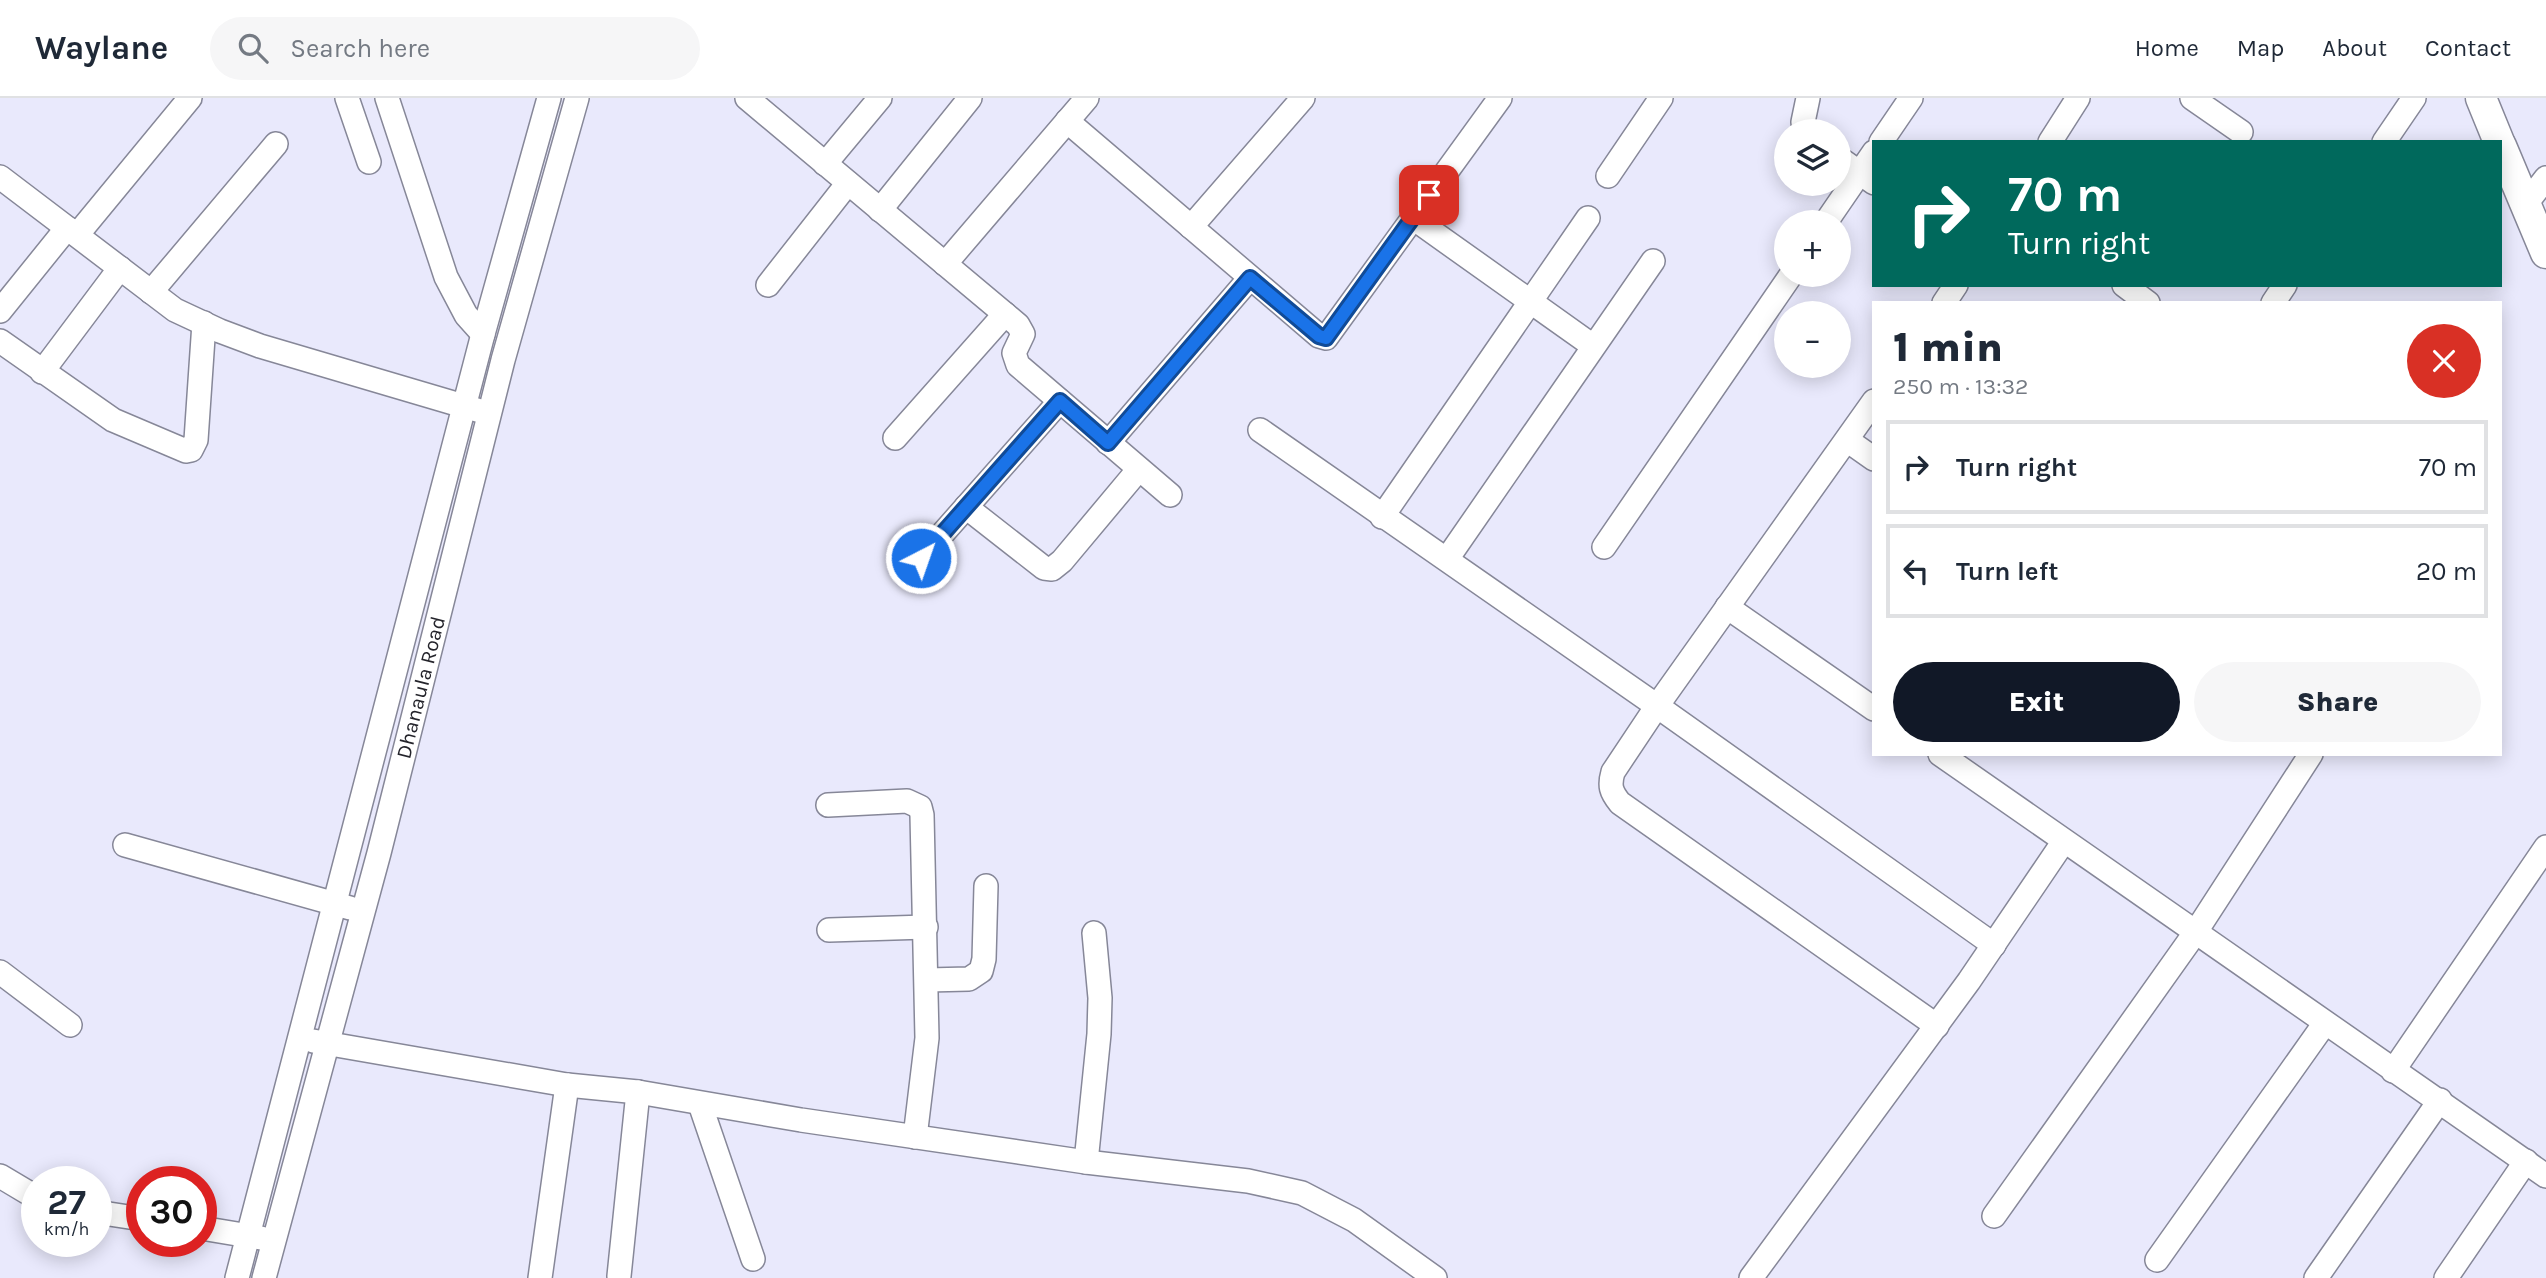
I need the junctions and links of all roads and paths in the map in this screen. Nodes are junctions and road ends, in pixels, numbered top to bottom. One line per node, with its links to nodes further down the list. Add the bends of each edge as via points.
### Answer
1 (190, 98): 43 (street)
2 (347, 98): 29 (street)
3 (549, 98): 58 (street, Dhanaula Road)
4 (577, 98): 65 (street, Dhanaula Road)
5 (747, 98): 30 (street)
6 (880, 98): 30 (street)
7 (970, 98): 38 (street)
8 (1087, 98): 20 (street)
9 (1304, 98): 42 (street)
10 (1500, 98): 40 (street)
11 (1661, 98): 32 (street)
12 (1808, 98): 19 (street)
13 (1911, 98): 22 (street)
14 (2078, 98): 23 (street)
15 (2192, 98): 21 (street)
16 (2414, 98): 24 (street)
17 (2482, 98): 25 (main road)
18 (394, 105): 58 (street, via 446,277 466,315)
19 (1804, 119)
20 (1068, 121): 42 (street); 46 (street)
21 (2241, 132)
22 (1882, 140)
23 (2051, 140)
24 (2385, 140)
25 (2498, 140)
26 (276, 144): 52 (street)
27 (2502, 149): 37 (main road)
28 (1872, 159): 34 (street)
29 (369, 162)
30 (825, 164): 36 (street)
31 (1851, 167): 34 (street)
32 (1608, 176)
33 (0, 177): 43 (street)
34 (1867, 178): 39 (street)
35 (2546, 178): 37 (street)
36 (848, 183): 38 (street); 49 (street)
37 (2525, 205): 44 (main road)
38 (880, 210): 46 (street)
39 (1837, 210)
40 (1413, 218): 48 (street, via 1326,338); 53 (street)
41 (1588, 218): 53 (street)
42 (1191, 227): 48 (street)
43 (72, 231): 47 (street); 55 (street)
44 (2546, 253)
45 (1653, 261): 60 (street)
46 (945, 264): 56 (street)
47 (120, 268): 52 (street); 61 (street)
48 (1250, 278): 69 (street)
49 (768, 285)
50 (1783, 287): 75 (street)
51 (2127, 287): 54 (street)
52 (151, 292): 57 (street)
53 (1532, 301): 60 (street); 74 (street)
54 (2145, 301)
55 (0, 311)
56 (1005, 314): 62 (street, via 1023,334 1015,349 1016,361); 67 (street)
57 (204, 323): 61 (street, via 196,440 191,450 124,426); 64 (street, via 260,345)
58 (483, 334): 64 (street, Dhanaula Road)
59 (0, 341): 61 (street)
60 (1593, 346): 77 (street)
61 (42, 372)
62 (1060, 401): 69 (street); 73 (street)
63 (1872, 404): 68 (street)
64 (464, 407): 65 (street); 88 (street, Dhanaula Road)
65 (490, 414): 89 (street, Dhanaula Road)
66 (1260, 430): 74 (street)
67 (895, 438)
68 (1847, 440): 70 (street); 78 (street)
69 (1108, 443): 71 (street)
70 (1872, 458)
71 (1139, 468): 72 (street); 73 (street, via 1052,569 1044,568)
72 (1170, 495)
73 (966, 508): 76 (street)
74 (1382, 517): 77 (street)
75 (1604, 547)
76 (921, 558)
77 (1447, 559): 79 (street)
78 (1727, 607): 79 (street); 80 (street)
79 (1657, 706): 94 (street); 99 (street, via 1613,772 1612,794)
80 (1872, 708)
81 (1943, 756): 84 (street)
82 (2310, 756): 93 (street)
83 (828, 805): 90 (street, via 907,801 920,807)
84 (2064, 841): 93 (street); 94 (street)
85 (125, 845): 88 (street)
86 (2546, 846): 102 (street)
87 (986, 886): 96 (street, via 981,971 968,979)
88 (335, 903): 89 (street); 100 (street, Dhanaula Road)
89 (363, 912): 101 (street, Dhanaula Road)
90 (926, 927): 91 (street); 96 (street)
91 (829, 930)
92 (1094, 933): 109 (street, via 1099,1034)
93 (2195, 933): 97 (street); 113 (street)
94 (1994, 945): 99 (street)
95 (0, 972): 98 (street)
96 (927, 980): 107 (street, via 927,1038)
97 (2325, 1023): 102 (street); 118 (street)
98 (69, 1025)
99 (1937, 1026): 124 (street)
100 (300, 1040): 101 (street); 115 (street, Dhanaula Road)
101 (328, 1043): 103 (street); 116 (street, Dhanaula Road)
102 (2393, 1070): 105 (street)
103 (567, 1085): 104 (street); 122 (street)
104 (638, 1092): 106 (street); 119 (street)
105 (2440, 1100): 108 (street); 125 (street)
106 (700, 1104): 107 (street); 117 (street)
107 (915, 1137): 109 (street)
108 (2526, 1161): 110 (street); 126 (street)
109 (1086, 1162): 123 (street, via 1302,1192 1354,1220)
110 (2546, 1175)
111 (0, 1176): 112 (street)
112 (21, 1188)
113 (1994, 1216)
114 (217, 1230): 115 (street)
115 (248, 1235): 116 (street); 120 (street, Dhanaula Road)
116 (275, 1240): 121 (street, Dhanaula Road)
117 (753, 1259)
118 (2157, 1259)
119 (619, 1276)
120 (237, 1278)
121 (264, 1278)
122 (540, 1278)
123 (1435, 1278)
124 (1751, 1278)
125 (2316, 1278)
126 (2446, 1278)

